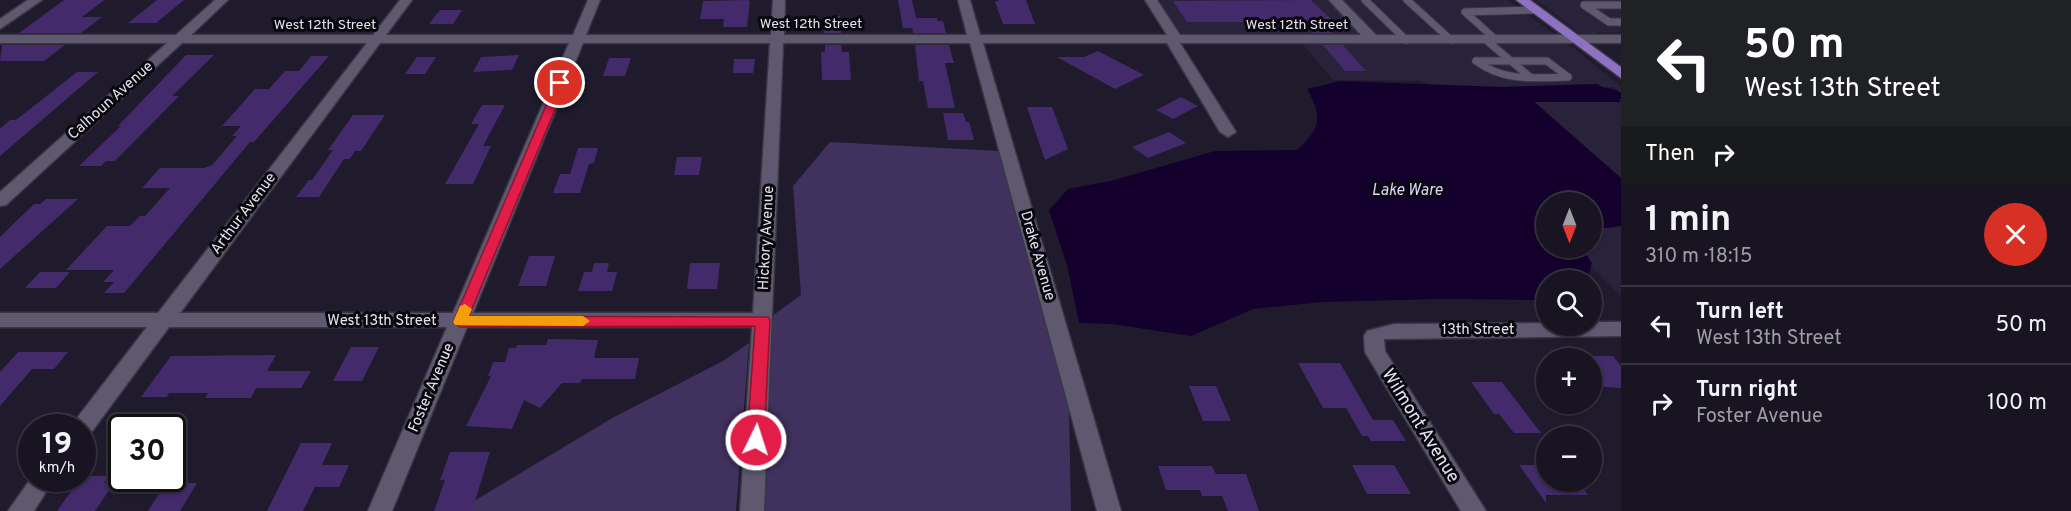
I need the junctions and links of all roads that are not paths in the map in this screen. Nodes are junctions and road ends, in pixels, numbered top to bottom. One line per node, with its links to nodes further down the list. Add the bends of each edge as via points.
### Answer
1 (36, 0): 15 (street)
2 (222, 0): 22 (street, Calhoun Avenue)
3 (406, 0): 23 (street, Arthur Avenue)
4 (594, 0): 17 (street, Foster Avenue)
5 (779, 0): 18 (street, Hickory Avenue)
6 (964, 0): 19 (street, Drake Avenue)
7 (1150, 0): 20 (street)
8 (1335, 0): 24 (street)
9 (1365, 0): 25 (lane)
10 (1407, 0): 26 (lane)
11 (1522, 0): 13 (main road)
12 (1621, 5): 14 (lane, via 1584,5 1609,22)
13 (1536, 10): 27 (lane, via 1465,12); 28 (main road)
14 (1621, 22)
15 (0, 25)
16 (0, 39): 22 (street, West 12th Street)
17 (579, 39): 18 (street, West 12th Street); 23 (street, West 12th Street); 37 (street, Foster Avenue)
18 (777, 39): 19 (street, West 12th Street); 36 (street, Hickory Avenue)
19 (975, 39): 20 (street, West 12th Street); 45 (street, Drake Avenue)
20 (1173, 39): 24 (street, West 12th Street); 32 (street)
21 (1621, 39): 28 (street, West 12th Street)
22 (178, 40): 23 (street, West 12th Street); 33 (street, Calhoun Avenue)
23 (375, 40): 35 (street, Arthur Avenue)
24 (1373, 40): 25 (street, West 12th Street)
25 (1406, 40): 26 (street, West 12th Street)
26 (1450, 40): 27 (street, West 12th Street)
27 (1491, 40): 28 (street, West 12th Street); 29 (lane)
28 (1575, 40): 30 (main road)
29 (1510, 61): 31 (lane); 31 (lane, via 1476,61 1487,71 1505,77); 31 (lane, via 1547,61 1568,77)
30 (1621, 74)
31 (1530, 77)
32 (1228, 132)
33 (0, 201)
34 (0, 320): 35 (street, West 13th Street)
35 (164, 320): 37 (street, West 13th Street); 40 (street, Arthur Avenue)
36 (763, 320): 37 (street, West 13th Street); 44 (street, Hickory Avenue)
37 (460, 322): 43 (street, Foster Avenue)
38 (1621, 329): 39 (street, 13th Street, via 1394,331)
39 (1373, 338): 46 (street, Wilmont Avenue, via 1375,352 1388,376)
40 (93, 414)
41 (34, 492): 42 (street)
42 (20, 511)
43 (380, 511)
44 (752, 511)
45 (1109, 511)
46 (1474, 511)

